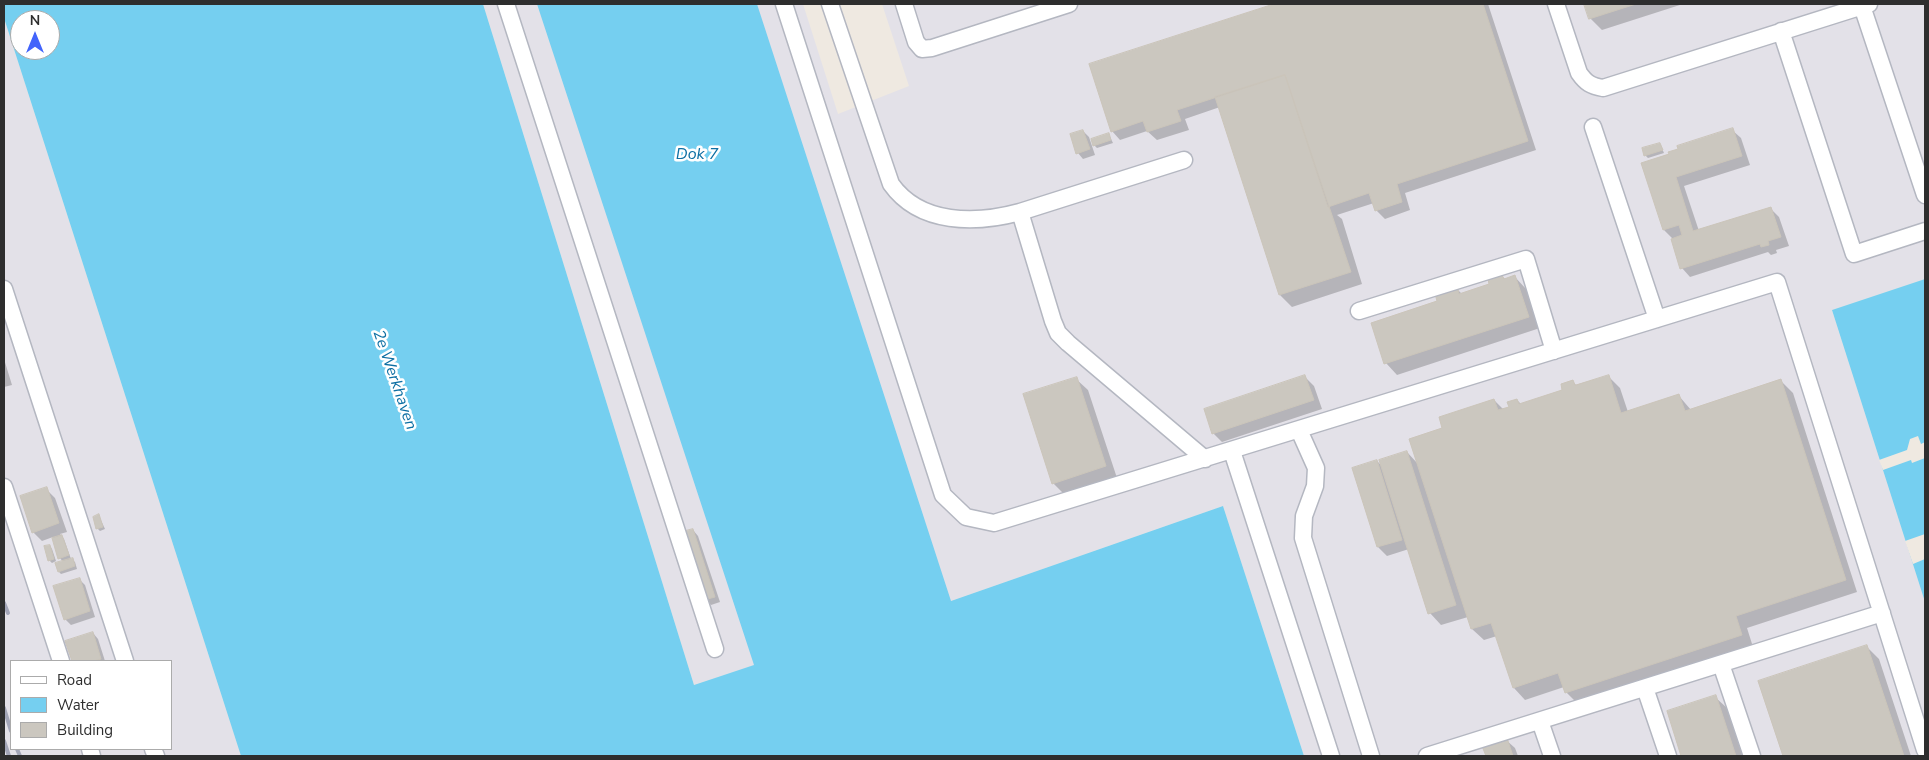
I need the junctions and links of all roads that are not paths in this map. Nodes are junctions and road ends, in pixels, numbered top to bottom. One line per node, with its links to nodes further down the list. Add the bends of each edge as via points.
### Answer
1 (506, 4): 23 (lane)
2 (784, 4): 20 (lane, via 943,495 966,517 994,523)
3 (830, 4): 12 (lane, via 890,184 898,195 926,213 943,217 985,218)
4 (904, 4): 5 (lane, via 916,42 922,49)
5 (1069, 4)
6 (1556, 4): 8 (lane, via 1584,81 1603,88)
7 (1866, 5): 8 (lane); 11 (lane)
8 (1781, 31): 13 (lane, via 1854,254)
9 (1593, 127): 16 (lane)
10 (1184, 160): 12 (lane)
11 (1925, 195)
12 (1020, 212): 20 (lane, via 1058,332)
13 (1925, 231)
14 (4, 289): 25 (lane)
15 (1359, 311): 17 (lane, via 1526,259)
16 (1657, 319): 17 (lane); 22 (lane, via 1776,282)
17 (1554, 351): 18 (lane)
18 (1299, 430): 19 (lane); 32 (lane, via 1316,468 1316,486 1304,516 1303,538)
19 (1232, 451): 20 (lane); 31 (lane)
20 (1205, 459)
21 (4, 487): 24 (lane)
22 (1882, 613): 26 (lane); 30 (lane)
23 (715, 649)
24 (61, 660)
25 (125, 660)
26 (1721, 664): 27 (lane); 36 (lane)
27 (1645, 688): 28 (lane); 35 (lane)
28 (1540, 721): 29 (lane); 34 (lane)
29 (1474, 749): 33 (lane)
30 (1925, 750)
31 (1331, 756)
32 (1371, 756)
33 (1427, 756)
34 (1552, 756)
35 (1668, 756)
36 (1752, 756)

